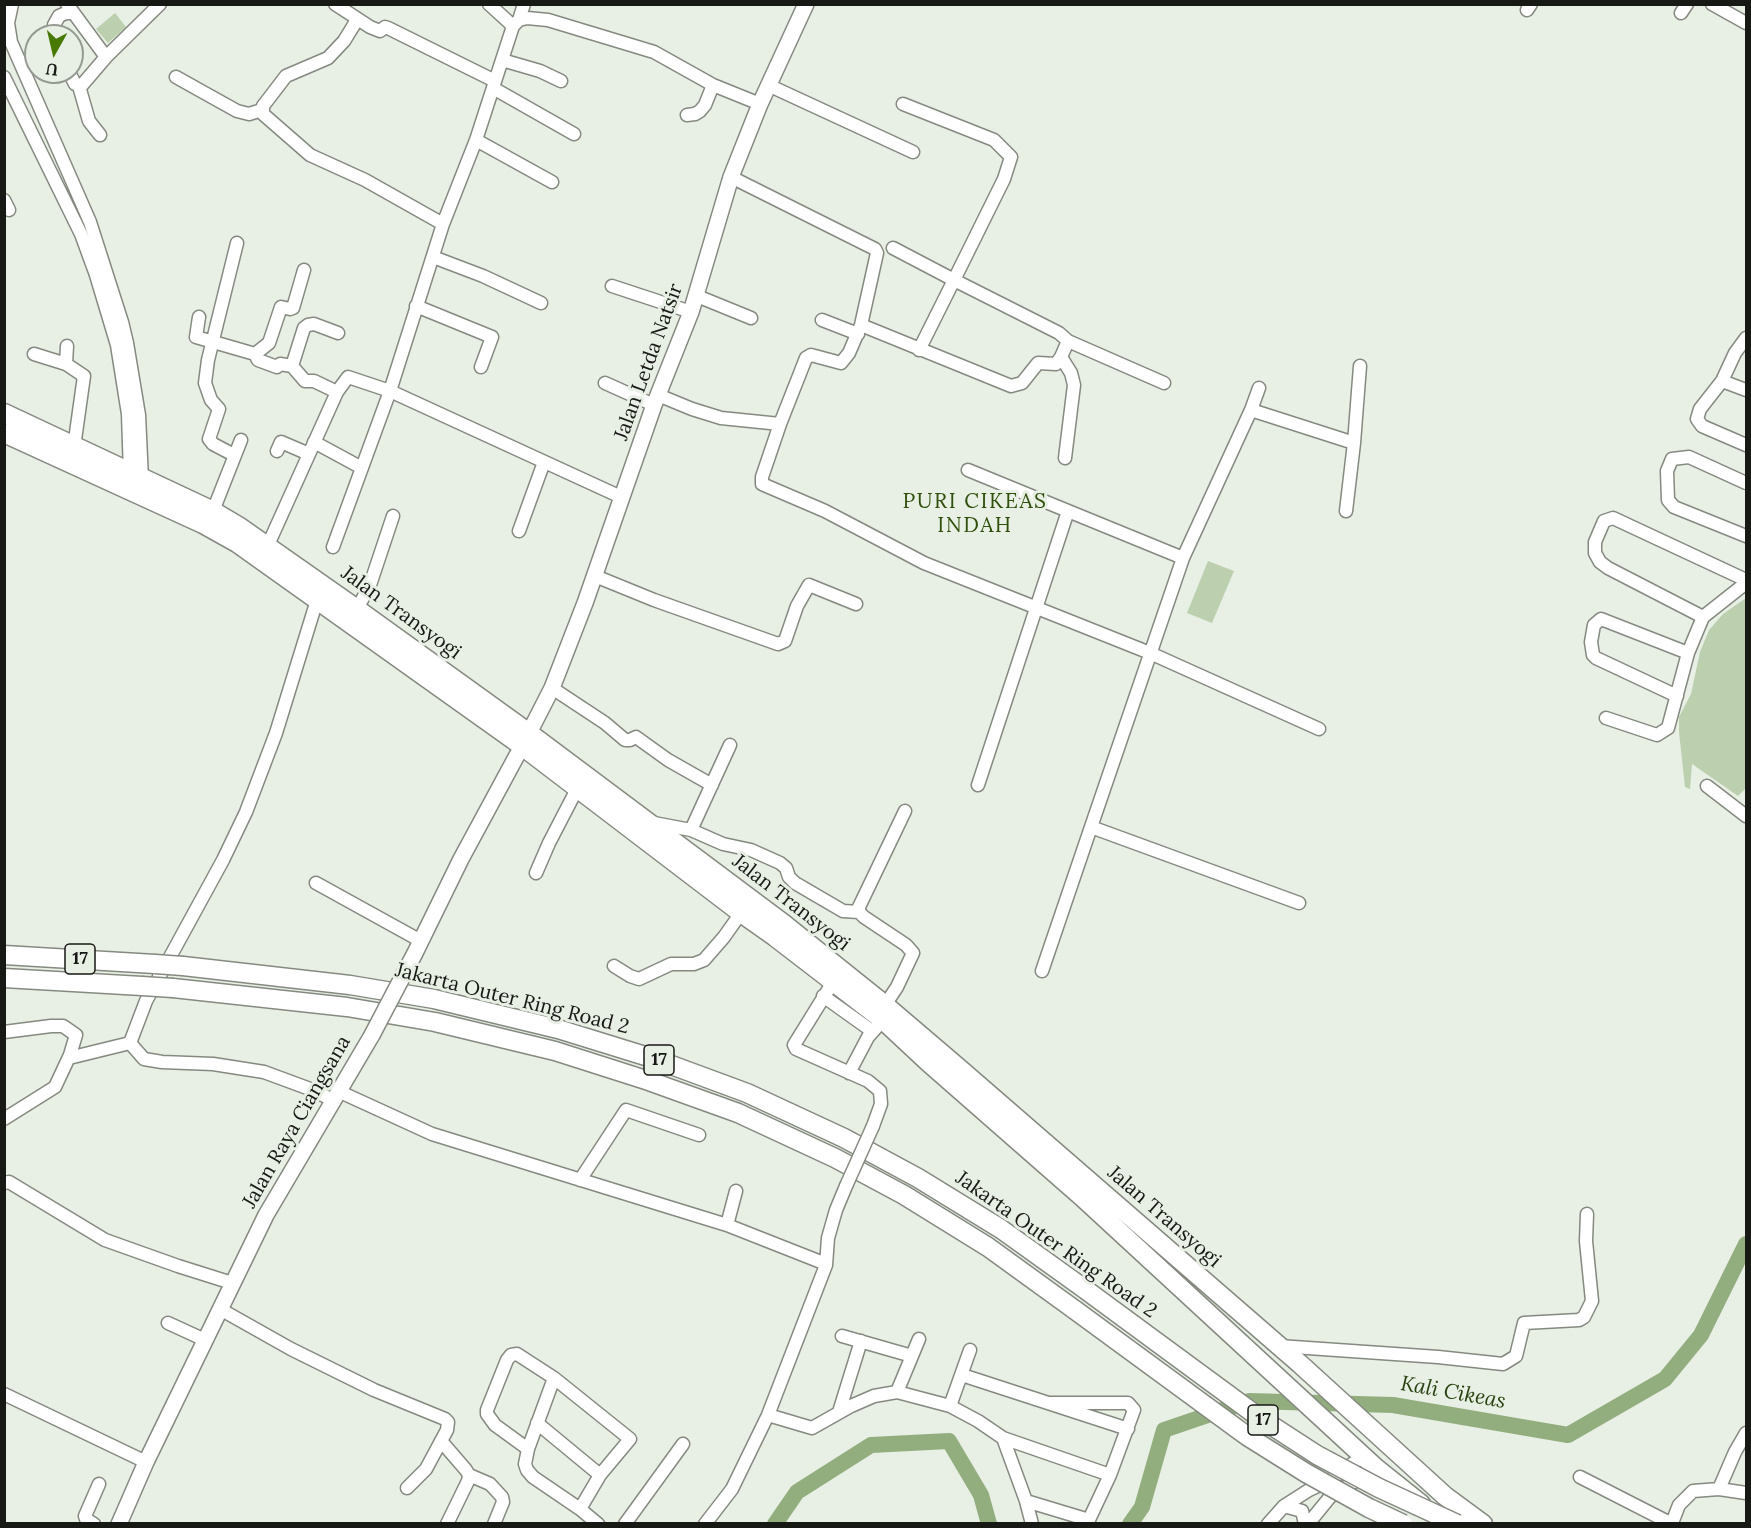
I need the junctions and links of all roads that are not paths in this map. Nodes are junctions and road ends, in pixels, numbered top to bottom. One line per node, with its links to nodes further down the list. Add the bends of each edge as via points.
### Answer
1 (12, 4): 13 (street)
2 (335, 4): 9 (street)
3 (489, 4): 10 (street)
4 (524, 4): 10 (street)
5 (806, 4): 22 (main road, Jalan Letda Natsir)
6 (1712, 4): 11 (street)
7 (155, 6): 14 (street)
8 (70, 9): 12 (street); 14 (street)
9 (355, 13): 20 (street, via 379,30 388,28); 26 (street, via 344,41 328,58 286,76)
10 (516, 23): 15 (street); 21 (street, via 527,18 548,20 654,52)
11 (1746, 23)
12 (55, 24)
13 (6, 27): 48 (street, via 90,222)
14 (106, 57): 23 (street)
15 (502, 60): 18 (street, via 540,70); 20 (street)
16 (4, 77): 48 (street, via 81,234)
17 (176, 77): 26 (street, via 237,111 249,114)
18 (561, 81)
19 (75, 84): 23 (street)
20 (494, 84): 28 (street); 30 (street)
21 (713, 85): 24 (street); 27 (street, via 700,111)
22 (768, 85): 24 (main road, Jalan Letda Natsir); 31 (street)
23 (79, 87): 29 (street, via 89,121)
24 (760, 104): 32 (main road, Jalan Letda Natsir)
25 (903, 104): 39 (street, via 994,140 1011,157 1005,179)
26 (262, 110): 34 (street, via 310,155 366,180)
27 (687, 115)
28 (574, 134)
29 (100, 135)
30 (476, 140): 33 (street); 34 (street)
31 (913, 152)
32 (731, 177): 41 (main road, Jalan Letda Natsir); 49 (street, via 876,251)
33 (552, 182)
34 (443, 224): 37 (street)
35 (237, 243): 52 (street)
36 (893, 248): 39 (street)
37 (433, 257): 42 (street); 43 (street)
38 (304, 270): 57 (street, via 293,308 281,307 269,343)
39 (954, 280): 53 (street); 55 (street)
40 (612, 286): 44 (street)
41 (697, 296): 44 (main road, Jalan Letda Natsir); 46 (street)
42 (542, 303)
43 (416, 306): 62 (street, via 492,337); 68 (street)
44 (691, 312): 70 (main road, Jalan Letda Natsir)
45 (199, 317): 52 (street, via 196,338)
46 (751, 318)
47 (822, 320): 49 (street)
48 (117, 324): 88 (street)
49 (859, 330): 55 (street); 73 (street, via 842,362 807,357)
50 (338, 333): 60 (street, via 308,325)
51 (1746, 338): 63 (street)
52 (213, 341): 57 (street); 83 (street, via 205,383 219,409 209,439)
53 (1068, 341): 58 (street); 65 (street)
54 (67, 346): 59 (street)
55 (919, 350): 58 (street, via 1011,386 1022,382 1038,363 1056,364)
56 (34, 354): 59 (street)
57 (255, 354): 60 (street, via 258,360 277,367)
58 (1061, 357): 84 (street, via 1074,385)
59 (66, 364): 80 (street, via 84,378)
60 (292, 366): 69 (street, via 305,381)
61 (1360, 366): 78 (street)
62 (481, 367)
63 (1722, 381): 67 (street); 79 (street, via 1697,416 1700,424)
64 (605, 383): 70 (street)
65 (1164, 383)
66 (1259, 388): 71 (street)
67 (1746, 390)
68 (390, 391): 69 (street, via 348,377); 85 (street); 86 (street)
69 (337, 392): 77 (street)
70 (656, 400): 73 (street, via 721,418); 90 (main road, Jalan Letda Natsir)
71 (1251, 410): 78 (street); 99 (street)
72 (4, 414): 75 (highway, Jalan Transyogi)
73 (780, 424): 105 (street, via 762,484 825,511 924,563)
74 (4, 433): 75 (highway, Jalan Transyogi)
75 (37, 439): 80 (highway, Jalan Transyogi); 102 (highway, Jalan Transyogi, via 237,543)
76 (241, 440): 83 (street)
77 (315, 442): 82 (street); 86 (street)
78 (1354, 443): 93 (street)
79 (1746, 445)
80 (74, 447): 88 (highway, Jalan Transyogi)
81 (277, 451): 82 (street, via 281,442)
82 (309, 454): 97 (street)
83 (234, 455): 91 (street)
84 (1065, 458)
85 (544, 462): 90 (street); 95 (street)
86 (362, 468): 98 (street)
87 (968, 470): 92 (street)
88 (136, 477): 91 (highway, Jalan Transyogi)
89 (1746, 483): 96 (street, via 1689,457 1672,459 1667,471 1668,500 1674,507)
90 (621, 497): 100 (main road, Jalan Letda Natsir)
91 (213, 511): 97 (highway, Jalan Transyogi)
92 (1068, 511): 99 (street); 105 (street)
93 (1346, 511)
94 (393, 516): 104 (street, via 370,585)
95 (519, 531)
96 (1746, 536)
97 (268, 545): 104 (highway, Jalan Transyogi)
98 (333, 547)
99 (1183, 558): 107 (street)
100 (595, 576): 103 (street, via 778,644 785,641 809,585); 109 (main road, Jalan Letda Natsir)
101 (1746, 581): 106 (street); 106 (street, via 1613,518 1605,521 1595,542 1600,562)
102 (317, 600): 113 (highway, Jalan Transyogi); 138 (street, via 276,733 246,812 146,1001)
103 (856, 604)
104 (357, 609): 113 (highway, Jalan Transyogi)
105 (1038, 609): 107 (street); 116 (street)
106 (1703, 617): 108 (street)
107 (1150, 653): 112 (street); 122 (street)
108 (1688, 653): 110 (street); 110 (street, via 1601,619 1594,625 1591,642 1596,658)
109 (552, 688): 113 (main road, Jalan Letda Natsir); 115 (street, via 625,740 636,737)
110 (1677, 696): 111 (street, via 1668,728 1657,735)
111 (1606, 718)
112 (1318, 729)
113 (525, 740): 118 (highway, Jalan Transyogi); 121 (highway, Jalan Transyogi); 130 (main road, Jalan Raya Ciangsana)
114 (730, 745): 115 (street)
115 (712, 785): 123 (street)
116 (978, 785)
117 (1707, 786): 120 (street)
118 (577, 789): 124 (street); 128 (highway, Jalan Transyogi)
119 (905, 811): 127 (street)
120 (1746, 816)
121 (647, 822): 123 (street); 129 (highway, Jalan Transyogi)
122 (1091, 827): 126 (street); 133 (street)
123 (691, 830): 127 (street, via 780,863 795,883 843,911)
124 (536, 873)
125 (316, 883): 130 (street)
126 (1299, 903)
127 (859, 912): 136 (street, via 913,953)
128 (741, 913): 129 (highway, Jalan Transyogi); 132 (street, via 704,960 671,964 639,979)
129 (780, 930): 135 (highway, Jalan Transyogi); 136 (highway, Jalan Transyogi)
130 (418, 947): 141 (main road, Jalan Raya Ciangsana, bridge)
131 (4, 955): 202 (highway, Jakarta Outer Ring Road 2 / 17, bridge, via 183,966 434,999 558,1029 656,1059 747,1093 918,1178 1001,1229 1308,1449)
132 (614, 966)
133 (1042, 971)
134 (4, 978): 200 (highway, Jakarta Outer Ring Road 2 / 17, bridge, via 173,988 347,1007 435,1022 555,1051 738,1113 904,1195 988,1247 1247,1436 1306,1473)
135 (828, 989): 136 (highway, Jalan Transyogi); 140 (street, via 796,1049)
136 (880, 1019): 140 (street); 157 (highway, Jalan Transyogi); 175 (highway, Jalan Transyogi, via 1081,1196)
137 (4, 1032): 139 (street, via 63,1026 76,1035)
138 (130, 1043): 139 (street); 141 (street, via 144,1059 264,1072)
139 (70, 1055): 142 (street, via 55,1087)
140 (849, 1072): 149 (street, bridge, via 880,1091 881,1104 836,1210)
141 (335, 1096): 144 (street, via 432,1134); 150 (main road, Jalan Raya Ciangsana, via 266,1215)
142 (4, 1119)
143 (699, 1135): 144 (street, via 626,1110)
144 (580, 1180): 148 (street)
145 (6, 1181): 150 (street, via 105,1240)
146 (736, 1191): 148 (street)
147 (1587, 1214): 157 (street, via 1592,1301 1584,1317 1524,1323 1516,1356 1503,1364)
148 (726, 1225): 149 (street)
149 (826, 1264): 167 (street)
150 (232, 1283): 151 (main road, Jalan Raya Ciangsana)
151 (220, 1309): 155 (main road, Jalan Raya Ciangsana); 172 (street, via 374,1390 445,1419 448,1425)
152 (168, 1323): 155 (street)
153 (842, 1336): 156 (street)
154 (919, 1339): 159 (street)
155 (206, 1340): 176 (main road, Jalan Raya Ciangsana)
156 (861, 1341): 159 (street); 166 (street)
157 (1278, 1346): 203 (highway, Jalan Transyogi, via 1444,1496)
158 (970, 1350): 160 (street)
159 (912, 1356): 162 (street)
160 (962, 1375): 164 (street); 165 (street)
161 (554, 1378): 168 (street); 174 (street, via 517,1354 511,1355 487,1410 495,1425); 178 (street, via 630,1439)
162 (897, 1392): 165 (street); 166 (street, via 874,1396)
163 (4, 1394): 176 (street)
164 (1048, 1403): 169 (street); 169 (street, via 1128,1403 1134,1410)
165 (950, 1406): 170 (street)
166 (839, 1412): 167 (street, via 812,1428)
167 (768, 1415): 196 (street, via 732,1489)
168 (537, 1423): 174 (street); 178 (street)
169 (1128, 1429): 179 (street)
170 (1003, 1438): 179 (street); 185 (street)
171 (1745, 1438): 183 (street)
172 (441, 1441): 177 (street); 182 (street, via 426,1469)
173 (683, 1444): 195 (street)
174 (528, 1449): 187 (street, via 525,1464 533,1477)
175 (1364, 1457): 186 (street); 199 (street); 201 (highway, Jalan Transyogi)
176 (146, 1462): 191 (main road, Jalan Raya Ciangsana)
177 (469, 1475): 192 (street); 193 (street, via 490,1484 502,1497)
178 (600, 1475): 187 (street)
179 (1110, 1475): 188 (street)
180 (1580, 1476): 189 (street)
181 (99, 1484): 190 (street, via 85,1516)
182 (407, 1488)
183 (1719, 1489): 184 (street); 189 (street, via 1693,1491 1679,1505)
184 (1746, 1493)
185 (1026, 1501): 188 (street); 197 (street)
186 (1284, 1506): 198 (street); 199 (street, via 1302,1511)
187 (580, 1509): 194 (street)
188 (1088, 1522)
189 (1672, 1523)
190 (94, 1524)
191 (119, 1524)
192 (447, 1524)
193 (494, 1524)
194 (598, 1524)
195 (625, 1524)
196 (705, 1524)
197 (1032, 1524)
198 (1268, 1524)
199 (1306, 1524)
200 (1403, 1524)
201 (1446, 1524)
202 (1457, 1524)
203 (1482, 1524)

